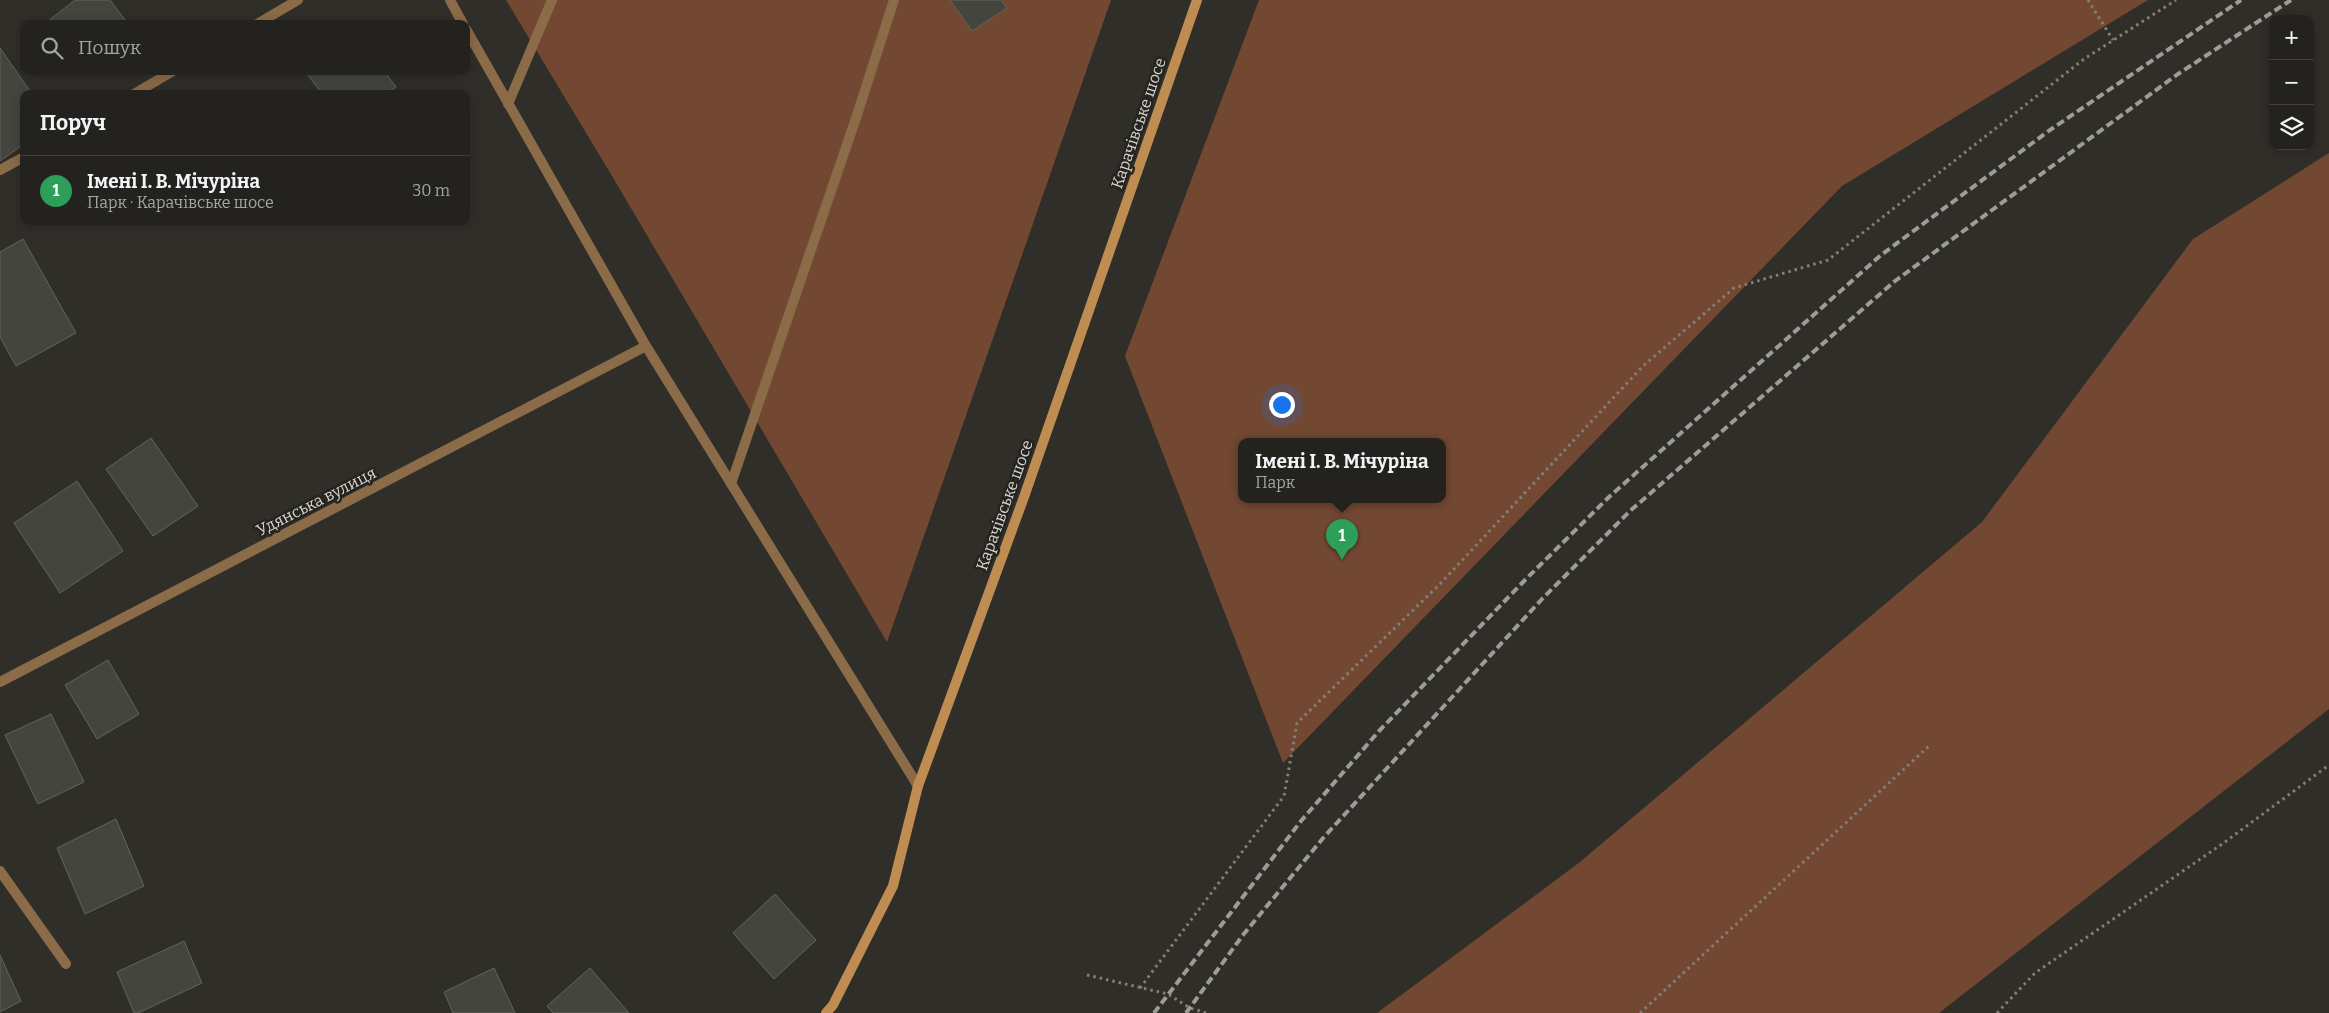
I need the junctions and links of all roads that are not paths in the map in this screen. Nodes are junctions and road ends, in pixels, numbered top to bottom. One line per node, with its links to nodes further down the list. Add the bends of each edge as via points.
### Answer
1 (298, 0): 6 (street)
2 (450, 0): 7 (street)
3 (552, 0): 11 (street)
4 (894, 0): 15 (street)
5 (1197, 0): 17 (main road, Карачівське шосе, via 1027,487)
6 (264, 20)
7 (461, 20)
8 (470, 37): 11 (street)
9 (167, 75): 10 (street)
10 (141, 90)
11 (508, 104): 14 (street)
12 (20, 159): 13 (street)
13 (0, 170)
14 (646, 346): 15 (street); 16 (street, Удянська вулиця)
15 (731, 484): 17 (street)
16 (0, 682)
17 (918, 786): 20 (main road, Карачівське шосе, via 893,886)
18 (0, 872): 19 (street)
19 (66, 964)
20 (826, 1013)

